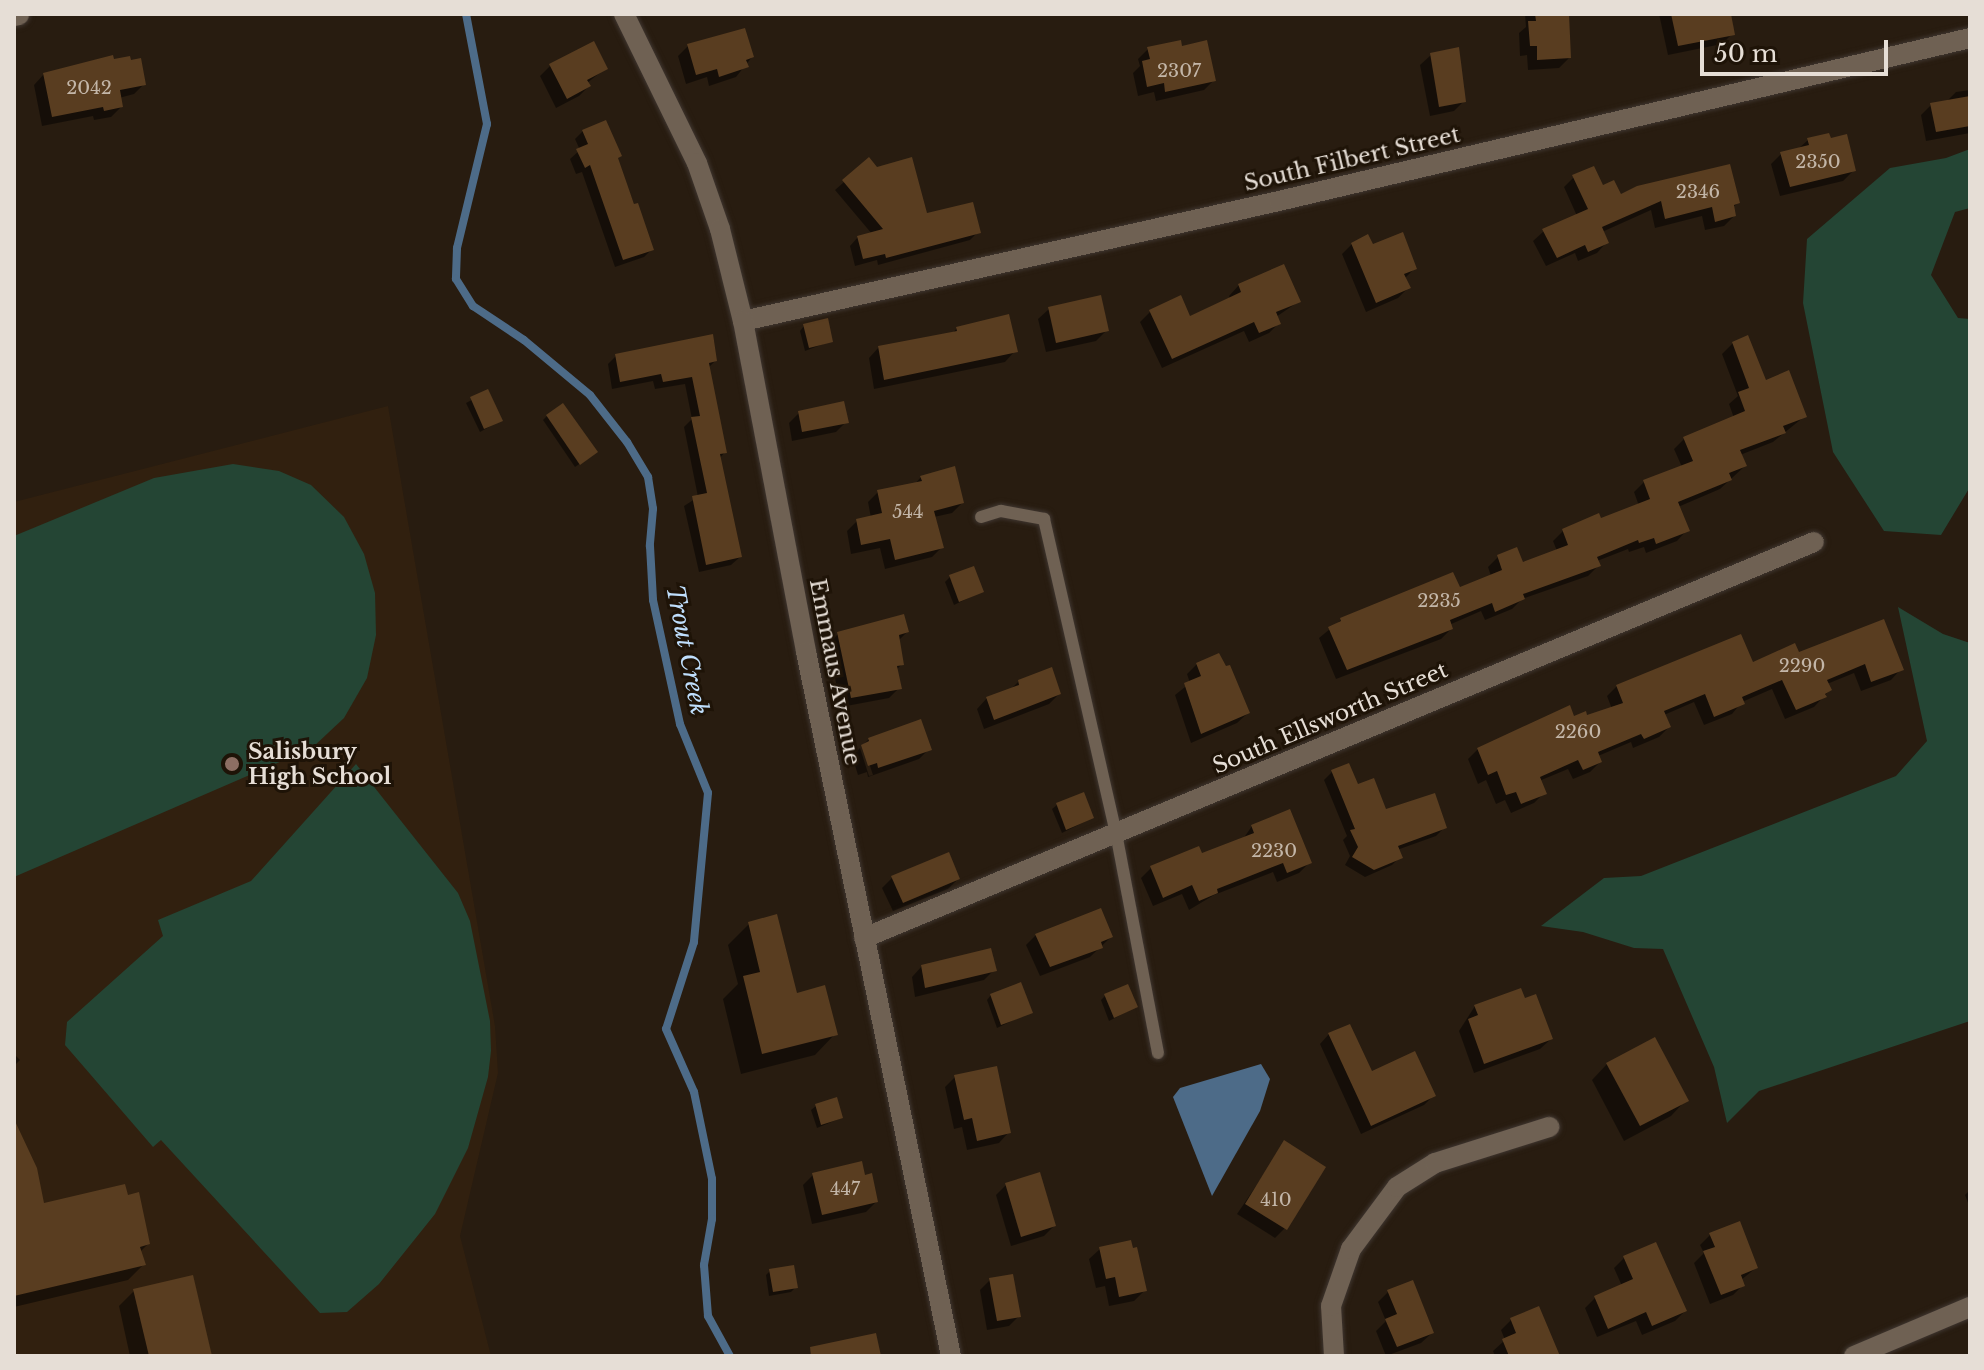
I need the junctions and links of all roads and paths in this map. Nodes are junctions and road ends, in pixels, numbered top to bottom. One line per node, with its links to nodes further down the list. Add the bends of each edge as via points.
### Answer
1 (624, 14): 3 (street, Emmaus Avenue, via 697,163)
2 (1970, 38): 3 (street, South Filbert Street)
3 (743, 321): 7 (street, Emmaus Avenue)
4 (981, 517): 6 (lane, via 1001,511 1044,519)
5 (1814, 542): 6 (street, South Ellsworth Street)
6 (1116, 833): 7 (street, South Ellsworth Street); 8 (lane)
7 (864, 938): 11 (street, Emmaus Avenue)
8 (1158, 1053)
9 (1549, 1127): 12 (street, via 1435,1163 1397,1187 1351,1249 1331,1306)
10 (1970, 1307): 13 (street)
11 (951, 1356)
12 (1334, 1356)
13 (1854, 1356)

